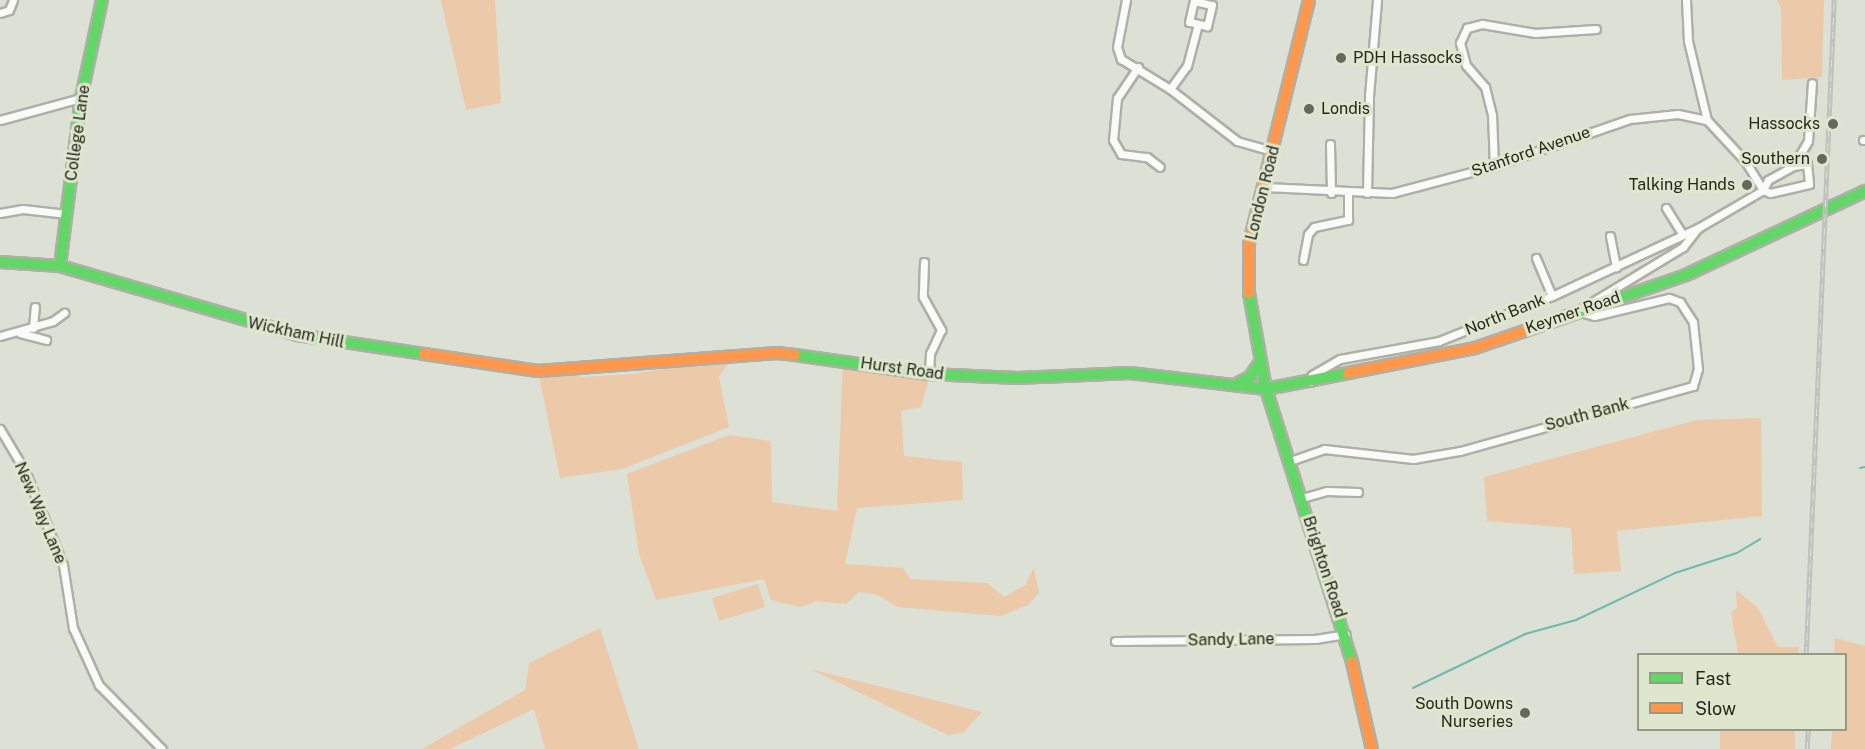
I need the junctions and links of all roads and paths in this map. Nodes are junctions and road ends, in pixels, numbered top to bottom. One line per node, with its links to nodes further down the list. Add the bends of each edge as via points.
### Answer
1 (13, 0): 8 (street, via 9,10)
2 (102, 0): 14 (main road, College Lane)
3 (1126, 0): 11 (street, via 1118,54)
4 (1309, 0): 18 (main road, London Road)
5 (1377, 0): 27 (street, via 1369,96)
6 (1686, 0): 16 (street, via 1688,41)
7 (1204, 2): 9 (street, via 1212,5 1207,26); 9 (street, via 1194,1 1189,22)
8 (0, 13)
9 (1198, 24): 13 (street, via 1187,66)
10 (1596, 29): 19 (street, via 1535,33 1482,24 1467,28 1460,43 1466,65 1485,87 1492,115)
11 (1138, 67): 13 (street); 21 (street, via 1117,98 1113,140 1121,154 1147,157)
12 (1812, 83): 20 (street, via 1808,141)
13 (1170, 89): 18 (street, via 1237,141)
14 (81, 98): 15 (street); 30 (main road, College Lane)
15 (0, 120)
16 (1707, 120): 19 (street, Stanford Avenue, via 1678,114 1630,119); 23 (street, via 1746,162)
17 (1330, 144): 25 (street)
18 (1274, 151): 22 (main road, London Road)
19 (1494, 166): 27 (street, Stanford Avenue, via 1392,193)
20 (1793, 166): 23 (street, via 1767,180); 23 (street, via 1807,164 1809,184 1770,193)
21 (1160, 167)
22 (1265, 187): 25 (street, Stanford Avenue); 48 (main road, London Road, via 1249,243 1249,303)
23 (1763, 190): 31 (street)
24 (1865, 191): 42 (main road, Keymer Road, via 1686,275)
25 (1331, 193): 26 (street, Stanford Avenue)
26 (1348, 194): 27 (street, Stanford Avenue); 35 (street, via 1348,220 1314,227 1308,234)
27 (1367, 194)
28 (1666, 208): 32 (street)
29 (0, 213): 30 (street, via 23,208)
30 (67, 213): 38 (main road, College Lane)
31 (1698, 228): 32 (street, North Bank); 42 (street, via 1683,247)
32 (1681, 232): 39 (street, North Bank)
33 (1610, 236): 39 (street)
34 (1536, 258): 40 (street)
35 (1303, 260)
36 (0, 262): 38 (main road, Wickham Hill)
37 (924, 262): 50 (street, via 923,297 941,330 930,354)
38 (60, 266): 49 (main road, Wickham Hill, via 297,335)
39 (1616, 267): 40 (street, North Bank)
40 (1552, 297): 51 (street, North Bank, via 1439,341 1340,359 1312,375)
41 (35, 307): 44 (street)
42 (1577, 311): 51 (main road, Keymer Road, via 1475,348); 55 (street, South Bank, via 1594,316 1669,298 1680,302 1693,322 1698,369 1693,386 1460,451 1413,459 1324,449)
43 (64, 313): 44 (street)
44 (33, 327): 45 (street)
45 (20, 333): 46 (street); 47 (street)
46 (0, 336)
47 (46, 339)
48 (1260, 362): 52 (main road, via 1251,377); 53 (main road, London Road)
49 (538, 371): 50 (main road, Hurst Road, via 777,354)
50 (929, 374): 52 (main road, Hurst Road, via 1018,378 1130,373)
51 (1310, 383): 53 (main road, Keymer Road)
52 (1235, 385): 53 (main road, Hurst Road)
53 (1266, 389): 55 (main road, Brighton Road)
54 (0, 429): 60 (street, New Way Lane, via 25,471 63,565 73,628 99,685)
55 (1290, 461): 57 (main road, Brighton Road)
56 (1358, 492): 57 (street, via 1328,491)
57 (1302, 498): 58 (main road, Brighton Road)
58 (1346, 634): 59 (street, Sandy Lane, via 1315,639); 61 (main road, Brighton Road)
59 (1115, 641)
60 (162, 749)
61 (1372, 749)

